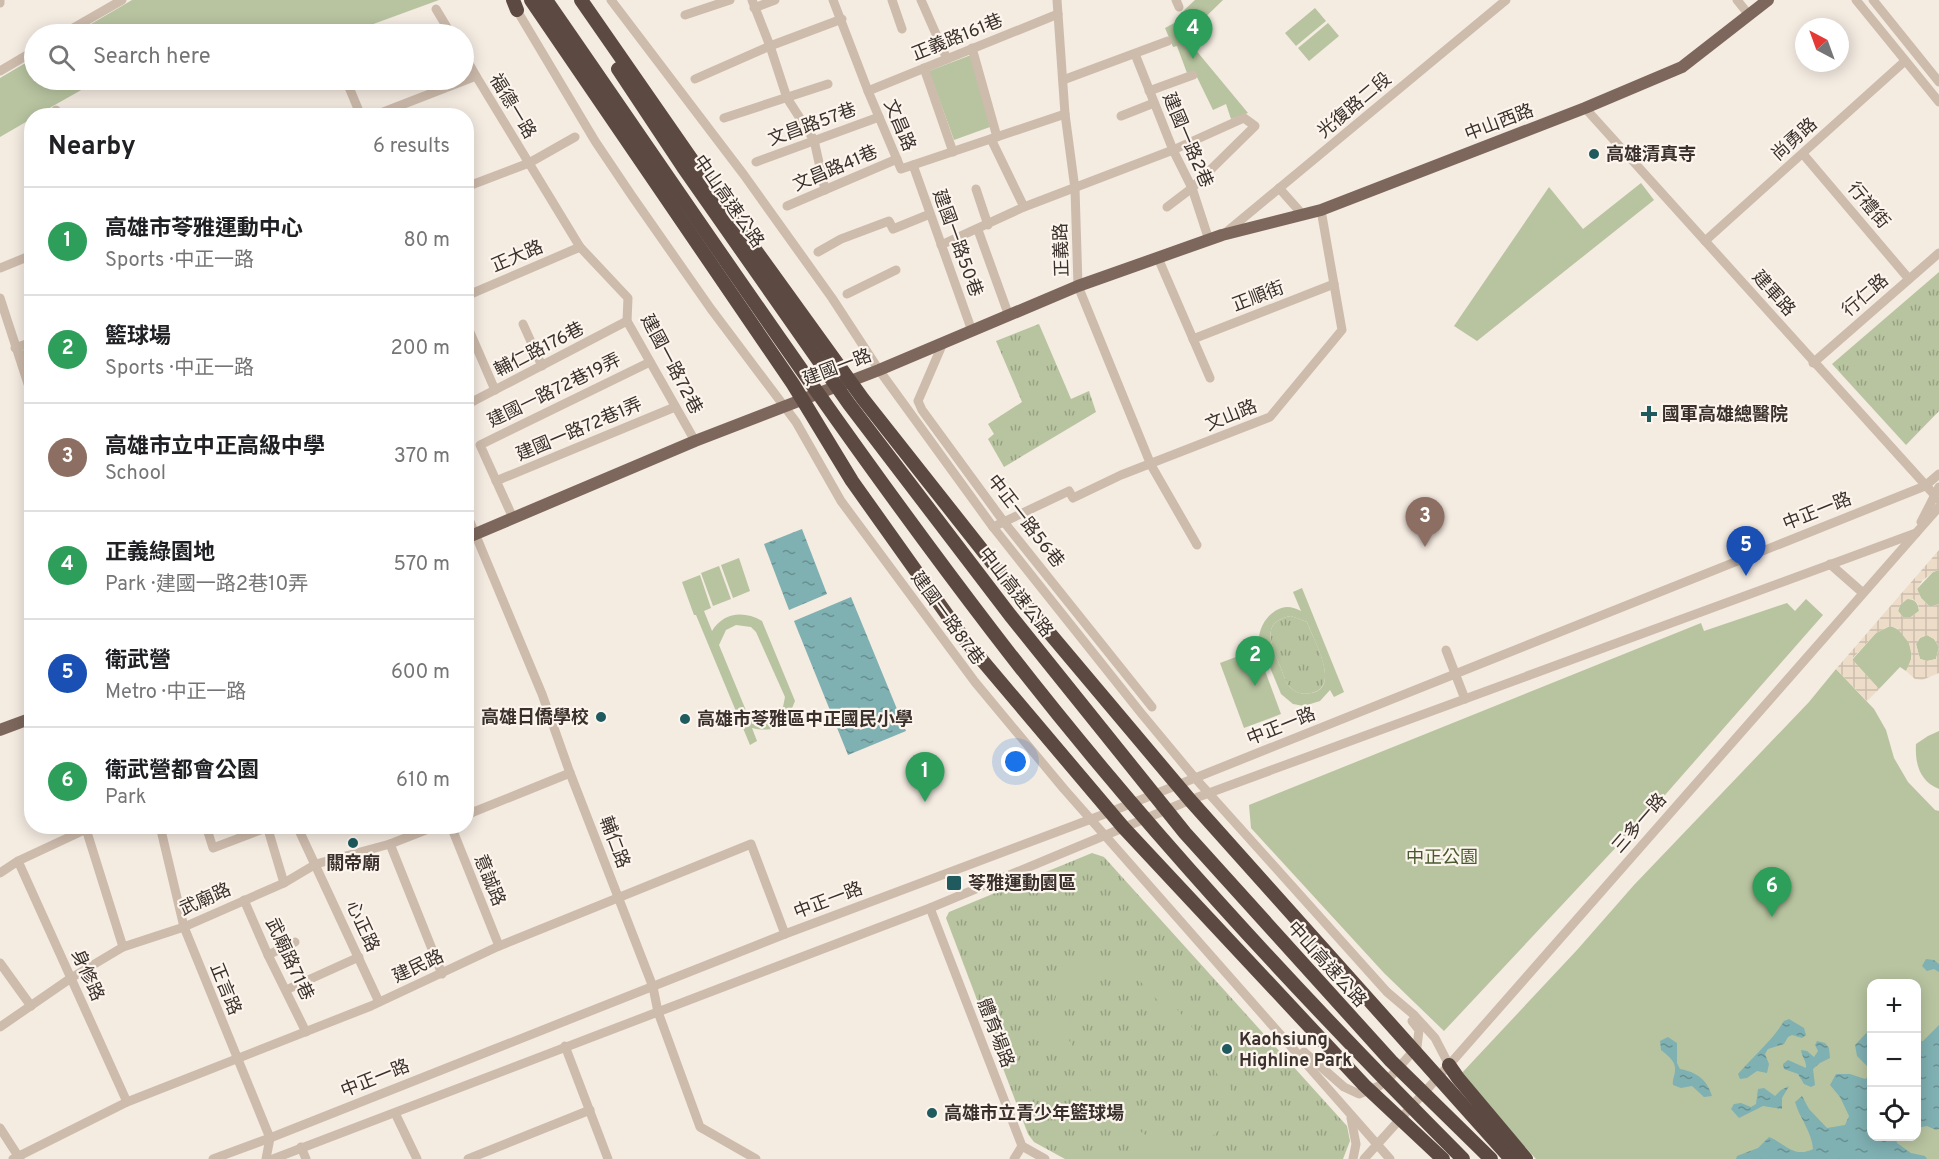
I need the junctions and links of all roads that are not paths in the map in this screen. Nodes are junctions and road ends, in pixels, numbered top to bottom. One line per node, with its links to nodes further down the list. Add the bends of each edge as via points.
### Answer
1 (122, 0): 24 (street)
2 (531, 0): 146 (highway, via 793,384 852,481 965,640)
3 (546, 0): 213 (highway, 中山高速公路, via 830,410 993,633 1168,845 1378,1074)
4 (573, 0): 109 (highway, 中山高速公路, via 683,167)
5 (581, 0): 109 (highway)
6 (611, 0): 111 (street, via 744,175)
7 (730, 0): 21 (street)
8 (775, 0): 18 (street)
9 (833, 0): 23 (street, 文昌路)
10 (892, 0): 26 (street)
11 (921, 0): 32 (street)
12 (1737, 0): 22 (street)
13 (1856, 0): 33 (street)
14 (1872, 0): 41 (street)
15 (1502, 1): 69 (street, 光復路二段)
16 (1766, 1): 22 (main road, 中山西路)
17 (513, 3): 116 (street, 建國一路87巷, via 595,141 711,309)
18 (753, 4): 28 (street)
19 (1059, 4): 29 (street, 正義路161巷); 40 (street, 正義路)
20 (436, 9): 25 (street)
21 (685, 15)
22 (1749, 15): 52 (main road, 中山西路, via 1682,67)
23 (842, 19): 28 (street); 45 (street, 文昌路)
24 (80, 24)
25 (445, 24)
26 (902, 29)
27 (1168, 41): 30 (street)
28 (770, 46): 39 (street); 47 (street)
29 (972, 48): 32 (street, 正義路161巷); 58 (street)
30 (1135, 54): 40 (street); 46 (street, 建國一路2巷)
31 (24, 57): 35 (street)
32 (947, 59): 34 (street, 正義路161巷)
33 (1905, 61): 48 (street); 62 (street, 尚勇路)
34 (924, 68): 45 (street, 正義路161巷); 61 (street)
35 (0, 71)
36 (474, 72): 38 (street)
37 (1193, 75): 46 (street)
38 (476, 76): 65 (street, 福德一路)
39 (695, 78)
40 (1063, 80): 53 (street, 正義路)
41 (1939, 82)
42 (828, 84): 47 (street)
43 (350, 90): 50 (street)
44 (440, 90): 51 (street, 福德一路)
45 (868, 91): 55 (street, 文昌路)
46 (1149, 91): 49 (street, 建國一路2巷)
47 (787, 98): 56 (street); 59 (street)
48 (1939, 102)
49 (1154, 103): 54 (street); 60 (street, 建國一路2巷)
50 (358, 108)
51 (394, 108)
52 (1586, 108): 76 (main road, 中山西路); 83 (street, 建軍路)
53 (1065, 114): 58 (street, 文昌路); 71 (street, 正義路)
54 (1122, 116)
55 (879, 117): 59 (street, 文昌路57巷); 63 (street, 文昌路)
56 (724, 118)
57 (575, 137): 65 (street)
58 (994, 138): 61 (street, 文昌路); 74 (street)
59 (814, 140): 64 (street, 文昌路57巷); 72 (street)
60 (1173, 150): 68 (street, 建國一路2巷); 68 (street, via 1244,117 1255,126); 71 (street)
61 (953, 152): 66 (street, 文昌路)
62 (1803, 154): 83 (street, 尚勇路); 92 (street, 行禮街)
63 (897, 159): 66 (street, 文昌路, via 901,169); 72 (street, 文昌路41巷)
64 (756, 162)
65 (529, 163): 67 (street); 85 (street, 福德一路)
66 (913, 165): 77 (street, 建國一路50巷)
67 (474, 185)
68 (1192, 188): 75 (street); 82 (street, 建國一路2巷)
69 (1279, 188): 78 (street); 81 (street, 光復路二段)
70 (976, 189): 79 (street)
71 (1075, 189): 74 (street); 94 (street, 正義路)
72 (825, 190): 73 (street, 文昌路41巷)
73 (787, 207)
74 (1024, 207): 79 (street)
75 (1167, 207)
76 (1322, 210): 78 (main road, 中山西路); 93 (street, 文山路)
77 (930, 214): 84 (street, 建國一路50巷); 86 (street, via 893,229 889,221)
78 (1303, 215): 81 (main road, 中山西路)
79 (988, 225): 80 (street)
80 (978, 230): 84 (street); 98 (street)
81 (1222, 235): 82 (main road, 建國一路)
82 (1209, 240): 89 (main road, 建國一路)
83 (1705, 242): 108 (street, 建軍路)
84 (941, 245): 101 (street, 建國一路50巷)
85 (580, 247): 95 (street, 正大路); 99 (street, 建國一路72巷, via 628,298)
86 (818, 252)
87 (1939, 253): 92 (street, 行仁路)
88 (24, 258): 90 (street)
89 (1158, 258): 94 (main road, 建國一路); 102 (street)
90 (0, 268)
91 (896, 270): 96 (street)
92 (1909, 279): 108 (street, 行仁路)
93 (1334, 284): 102 (street, 正順街); 119 (street, 文山路, via 1342,330 1270,417)
94 (1078, 286): 98 (main road, 建國一路); 119 (street, 正義路)
95 (474, 293)
96 (847, 294)
97 (0, 298): 106 (street)
98 (1009, 316): 101 (main road, 建國一路)
99 (627, 321): 107 (street, 建國一路72巷); 110 (street, 輔仁路176巷)
100 (523, 324): 110 (street)
101 (972, 331): 104 (main road, 建國一路)
102 (1193, 339): 113 (street)
103 (474, 341): 114 (street)
104 (943, 343): 111 (main road, 建國一路); 126 (street, 中正一路56巷, via 918,401)
105 (24, 345): 106 (street)
106 (15, 348): 112 (street)
107 (650, 362): 117 (street, 建國一路72巷); 121 (street, 建國一路72巷19弄, via 480,445)
108 (1813, 363): 122 (street, 建軍路)
109 (829, 364): 142 (highway, via 863,399 1020,598); 214 (highway, 中山高速公路, via 849,404 1010,615 1185,833 1391,1061)
110 (542, 366): 114 (street, 輔仁路176巷)
111 (879, 370): 116 (main road, 建國一路); 127 (street)
112 (24, 374)
113 (1210, 378)
114 (495, 390): 115 (street, 輔仁路176巷)
115 (474, 401)
116 (784, 406): 118 (main road, 建國一路); 147 (street, 建國一路87巷, via 841,501 975,682)
117 (675, 407): 118 (street, 建國一路72巷); 121 (street, 建國一路72巷1弄)
118 (694, 441): 125 (main road, 建國一路)
119 (1151, 465): 126 (street, 文山路, via 1073,498 1069,491); 131 (street, 正義路)
120 (1939, 474): 122 (street)
121 (496, 481): 125 (street, 建國一路72巷19弄)
122 (1925, 486): 123 (street, 建軍路); 135 (street, 中正一路)
123 (1937, 494): 128 (street)
124 (1939, 507): 128 (street, 三多一路)
125 (513, 518): 129 (main road, 建國一路)
126 (1004, 522): 127 (street, 文山路); 137 (street, 中正一路56巷)
127 (993, 527): 141 (street)
128 (1916, 533): 132 (street, 中正一路); 133 (street, 三多一路)
129 (474, 535)
130 (474, 543): 140 (street, 輔仁路, via 542,694)
131 (1197, 545)
132 (1830, 564): 133 (street); 136 (street, 中正一路)
133 (1863, 593): 188 (street, 三多一路)
134 (1446, 650): 135 (street)
135 (1455, 674): 136 (street); 141 (street, 中正一路)
136 (1465, 699): 143 (street, 中正一路)
137 (1152, 707)
138 (24, 721): 139 (main road)
139 (0, 730)
140 (570, 773): 145 (street); 164 (street, 輔仁路)
141 (1195, 778): 142 (street, 中正一路); 143 (street)
142 (1178, 785): 144 (highway); 146 (street, 中正一路)
143 (1209, 794): 144 (street, 中正一路); 179 (street)
144 (1190, 800): 148 (street, 中正一路); 215 (highway)
145 (474, 812)
146 (1110, 812): 147 (street, 中正一路); 148 (highway)
147 (1091, 819): 158 (street, 建國一路87巷); 168 (street, 中正一路)
148 (1123, 827): 158 (street, 中正一路); 212 (highway, via 1364,1085)
149 (77, 834): 160 (street)
150 (92, 834): 171 (street)
151 (162, 834): 167 (street, 正言路)
152 (209, 834): 153 (street, via 213,848)
153 (250, 834)
154 (271, 834): 163 (street)
155 (301, 834): 161 (street, 心正路)
156 (406, 834): 159 (street, 武廟路)
157 (454, 834): 170 (street, 意誠路)
158 (1104, 835): 166 (street, 中正一路); 180 (street, 建國一路87巷)
159 (390, 844): 161 (street, 武廟路); 175 (street)
160 (18, 861): 162 (street); 176 (street, 身修路)
161 (316, 864): 163 (street, 武廟路); 173 (street, 心正路)
162 (0, 873)
163 (284, 883): 165 (street, 武廟路)
164 (619, 899): 168 (street, 建民路, via 751,844); 170 (street, 建民路); 177 (street, 輔仁路)
165 (244, 900): 167 (street, 武廟路); 172 (street, 武廟路71巷)
166 (930, 908): 183 (street, 中正一路); 196 (street, 體育場路)
167 (184, 927): 171 (street, 武廟路); 187 (street, 正言路)
168 (785, 934): 177 (street, 中正一路)
169 (295, 942): 172 (street)
170 (499, 946): 175 (street, 建民路)
171 (123, 947): 176 (street, 武廟路)
172 (268, 955): 178 (street, 武廟路71巷)
173 (360, 957): 178 (street); 181 (street, 心正路)
174 (0, 963): 182 (street)
175 (442, 974): 181 (street, 建民路)
176 (71, 978): 182 (street, 武廟路); 189 (street, 身修路)
177 (654, 987): 183 (street, 輔仁路); 194 (street, 中正一路)
178 (286, 990): 185 (street, 武廟路71巷)
179 (1387, 992): 180 (street, via 1419,1030 1418,1047 1379,1086 1359,1094 1319,1066); 188 (street, via 1435,1038)
180 (1253, 1001): 192 (street)
181 (379, 1002): 185 (street, 建民路)
182 (31, 1006): 184 (street, 武廟路)
183 (658, 1012): 186 (street, 中正一路); 206 (street, 輔仁路, via 700,1127)
184 (0, 1026)
185 (306, 1032): 187 (street, 建民路)
186 (565, 1046): 190 (street); 191 (street, 中正一路)
187 (238, 1060): 189 (street, 建民路); 194 (street, 正言路)
188 (1449, 1065): 195 (street, 三多一路); 216 (highway)
189 (127, 1102): 198 (street, 建民路)
190 (590, 1110): 204 (street); 205 (street)
191 (395, 1113): 197 (street, 中正一路); 203 (street)
192 (1351, 1115): 195 (street); 209 (street, via 1356,1144)
193 (0, 1128): 198 (street)
194 (270, 1138): 199 (street, 中正一路); 200 (street)
195 (1376, 1145): 210 (street, 三多一路); 211 (street)
196 (1022, 1146): 207 (street); 208 (street)
197 (301, 1148): 201 (street, 中正一路); 202 (street)
198 (17, 1158)
199 (213, 1159)
200 (266, 1159)
201 (273, 1159)
202 (306, 1159)
203 (417, 1159)
204 (468, 1159)
205 (608, 1159)
206 (756, 1159)
207 (1014, 1159)
208 (1044, 1159)
209 (1353, 1159)
210 (1364, 1159)
211 (1390, 1159)
212 (1443, 1159)
213 (1463, 1159)
214 (1491, 1159)
215 (1511, 1159)
216 (1526, 1159)

